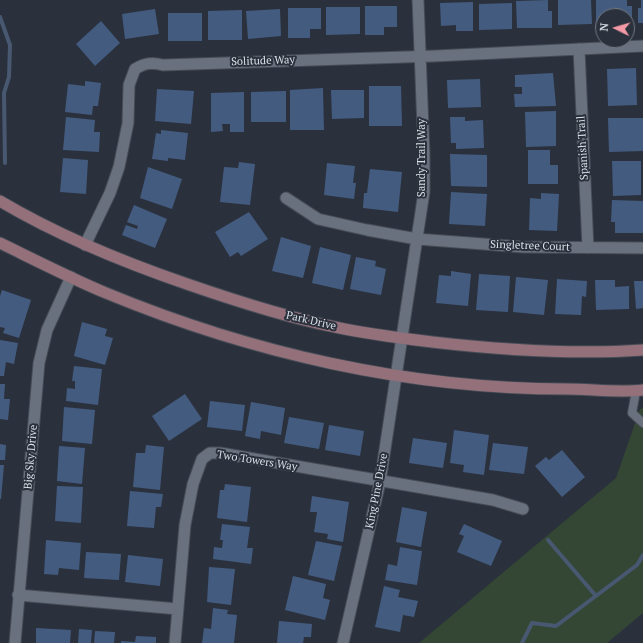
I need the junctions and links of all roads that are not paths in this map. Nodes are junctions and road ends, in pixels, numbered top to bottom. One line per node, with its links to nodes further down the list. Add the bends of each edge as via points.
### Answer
1 (418, 0): 4 (street, Sandy Trail Way)
2 (643, 46): 3 (street, Solitude Way)
3 (579, 49): 4 (street, Solitude Way); 10 (street, Spanish Trail)
4 (420, 56): 7 (street, Sandy Trail Way, via 425,174); 9 (street, Solitude Way, via 163,65 150,62 135,69 129,85 128,123 119,167)
5 (286, 198): 7 (street, Singletree Court, via 318,219)
6 (0, 201): 9 (main road, Park Drive)
7 (417, 238): 10 (street, Singletree Court, via 523,247); 13 (street, Sandy Trail Way)
8 (0, 243): 12 (main road)
9 (85, 245): 13 (main road, Park Drive, via 157,274 269,311 336,328)
10 (588, 248): 11 (street, Singletree Court)
11 (643, 248)
12 (71, 278): 15 (main road, via 218,334 328,363); 20 (street, Big Sky Drive, via 47,330 39,363)
13 (403, 338): 14 (main road, Park Drive, via 477,347 544,351); 15 (street, King Pine Drive)
14 (643, 350)
15 (397, 375): 16 (main road, via 473,386); 18 (street, King Pine Drive)
16 (640, 390): 17 (lane, via 632,413)
17 (643, 423)
18 (380, 482): 19 (street, Two Towers Way, via 493,500); 21 (street, Two Towers Way, via 210,453 202,459 193,484 185,525); 24 (street, King Pine Drive)
19 (522, 509)
20 (18, 595): 21 (street); 22 (street, Big Sky Drive)
21 (178, 609): 23 (street, Two Towers Way)
22 (15, 643)
23 (175, 643)
24 (343, 643)

